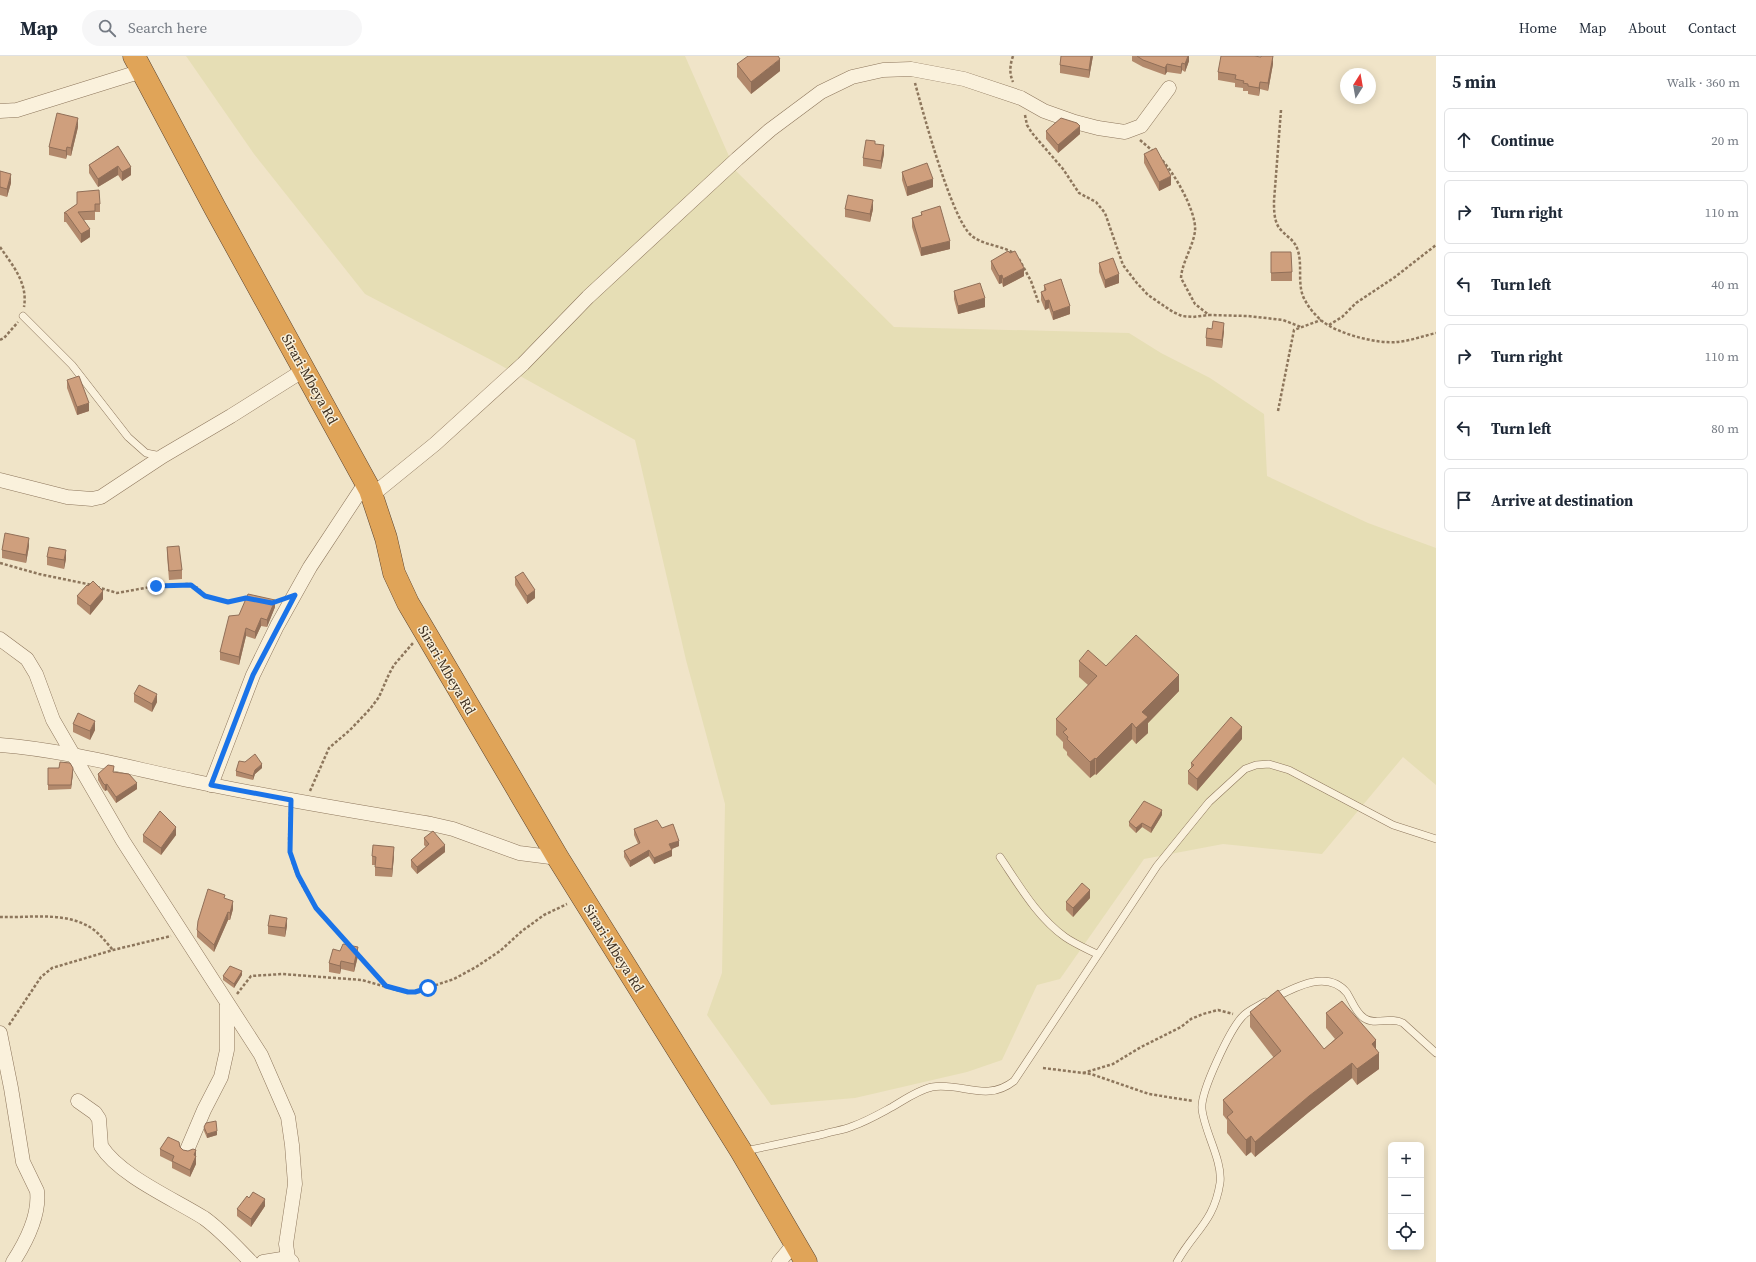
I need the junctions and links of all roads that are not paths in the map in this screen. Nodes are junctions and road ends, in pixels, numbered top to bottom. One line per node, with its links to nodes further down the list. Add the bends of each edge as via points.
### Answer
1 (138, 63): 3 (street, via 17,110); 5 (highway, Sirari-Mbeya Rd)
2 (1169, 88): 8 (street, via 1141,126 1128,131 1114,131 1075,122 1044,111 1021,98 964,79 911,69 883,70 852,77 821,92 770,130 737,159 588,297 523,364 435,444)
3 (0, 111)
4 (23, 316): 6 (lane, via 72,365 140,449 146,453)
5 (304, 370): 6 (street); 8 (highway, Sirari-Mbeya Rd)
6 (163, 456): 7 (street, via 96,499 67,497)
7 (0, 480)
8 (368, 489): 12 (street, via 310,567 277,626 253,675); 15 (highway, Sirari-Mbeya Rd, via 386,538 394,573 408,603)
9 (0, 639): 11 (street, via 27,659 36,674 53,720)
10 (0, 746): 11 (street)
11 (74, 756): 12 (street); 17 (street, via 123,841)
12 (211, 785): 15 (street, via 432,824 519,853)
13 (1436, 839): 16 (lane, via 1393,825 1289,770 1269,764 1256,764 1245,769 1209,802 1157,866)
14 (1000, 857): 16 (lane, via 1021,889 1052,927 1066,938)
15 (558, 858): 22 (highway, Sirari-Mbeya Rd)
16 (1098, 954): 22 (lane, via 1014,1081 1005,1088 979,1092 955,1087 931,1087 852,1127)
17 (227, 1005): 21 (street, via 227,1050 222,1077); 24 (street, via 261,1055 288,1117 295,1184 286,1244)
18 (1, 1035): 25 (street, via 23,1162 38,1196 32,1225)
19 (1436, 1053): 29 (lane, via 1397,1020 1365,1019 1342,988 1329,982 1317,981 1292,988 1244,1015 1236,1025 1210,1077 1202,1102 1219,1169 1220,1183 1213,1210)
20 (78, 1101): 26 (street, via 98,1116 101,1146 115,1162 142,1182 204,1218)
21 (186, 1150)
22 (741, 1151): 23 (highway, Sirari-Mbeya Rd)
23 (800, 1253): 28 (street)
24 (290, 1260): 27 (street)
25 (13, 1262)
26 (251, 1262)
27 (263, 1262)
28 (779, 1262)
29 (1177, 1262)

